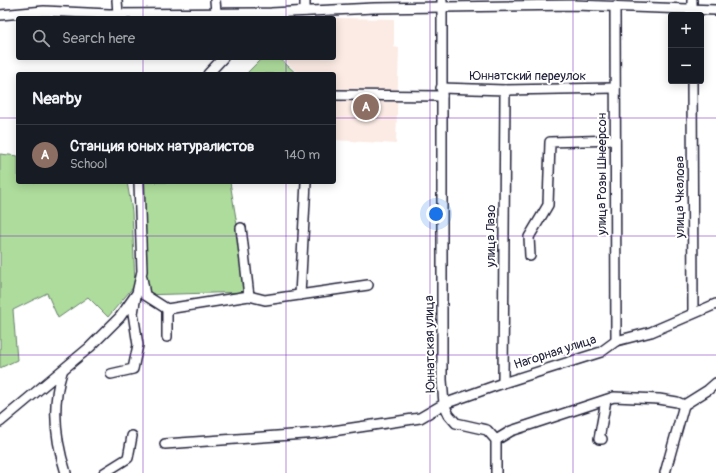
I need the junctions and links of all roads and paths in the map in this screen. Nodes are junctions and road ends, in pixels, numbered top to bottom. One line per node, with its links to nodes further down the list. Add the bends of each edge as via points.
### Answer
1 (117, 0): 12 (street)
2 (215, 0): 11 (street)
3 (305, 0): 10 (street)
4 (442, 3): 5 (street); 6 (street); 20 (street, Юннатская улица)
5 (599, 3): 7 (street)
6 (374, 4): 10 (street)
7 (615, 6): 8 (street); 18 (street, улица Розы Шнеерсон)
8 (692, 8): 9 (street)
9 (716, 10)
10 (305, 11): 14 (street)
11 (216, 12): 12 (street); 14 (street)
12 (118, 14): 13 (street, via 44,11)
13 (0, 15)
14 (268, 15)
15 (221, 60): 16 (street)
16 (210, 72)
17 (692, 84): 34 (street, улица Чкалова)
18 (615, 88): 19 (street, Юннатский переулок); 22 (street, улица Розы Шнеерсон)
19 (505, 90): 20 (street, Юннатский переулок); 39 (street, улица Лазо)
20 (441, 92): 21 (street, Юннатский переулок); 42 (street, Юннатская улица)
21 (336, 95)
22 (615, 140): 26 (street, via 550,142 548,205 529,237); 36 (street, улица Розы Шнеерсон)
23 (139, 184): 27 (street)
24 (306, 184): 30 (street)
25 (241, 228): 31 (street)
26 (530, 256)
27 (142, 274): 29 (street); 33 (street, via 146,295)
28 (368, 285): 30 (street)
29 (137, 293): 37 (street, via 120,317); 38 (street, via 133,313 138,345 134,369)
30 (300, 295): 31 (street, via 265,300)
31 (249, 296): 33 (street)
32 (716, 304): 34 (street, Нагорная улица)
33 (167, 309): 35 (street)
34 (693, 312): 36 (street, Нагорная улица, via 651,332)
35 (167, 337)
36 (616, 341): 39 (street, Нагорная улица, via 601,352)
37 (62, 372): 44 (street); 50 (street, via 55,391 55,421)
38 (111, 374)
39 (503, 383): 42 (street, Нагорная улица)
40 (716, 383): 43 (street)
41 (606, 400): 43 (street, via 614,397 659,399); 46 (street, via 599,439); 47 (street, via 511,431)
42 (444, 404): 47 (street, via 456,423 487,430); 48 (street, Юннатская улица, via 420,418 319,433)
43 (684, 405): 52 (street)
44 (0, 422)
45 (132, 436): 51 (street, via 128,458)
46 (602, 439)
47 (496, 440): 49 (street)
48 (165, 444)
49 (499, 472)
50 (66, 473)
51 (104, 473)
52 (665, 473)

